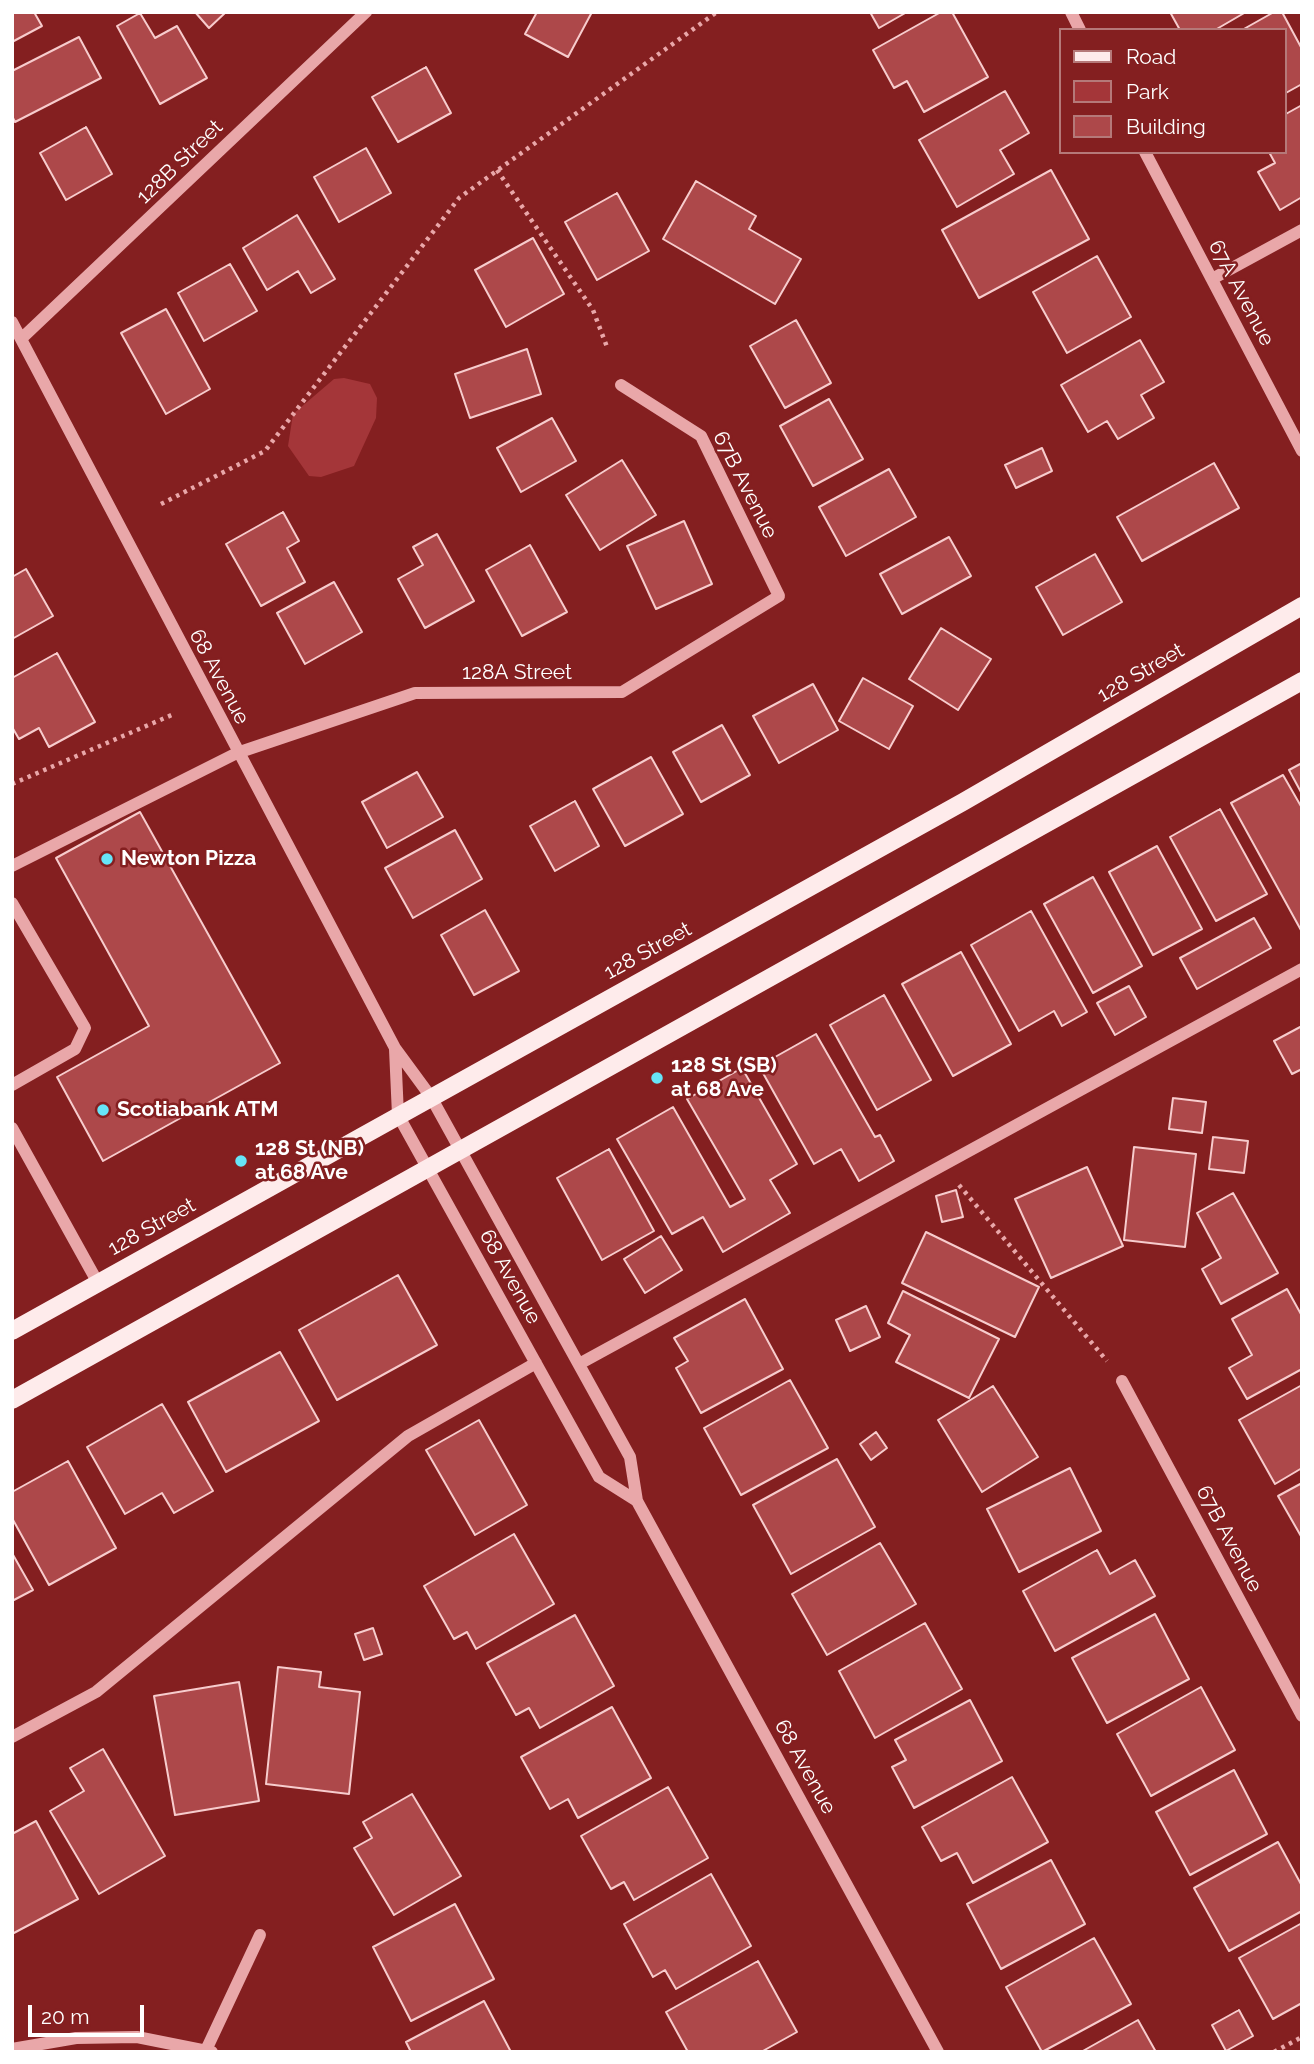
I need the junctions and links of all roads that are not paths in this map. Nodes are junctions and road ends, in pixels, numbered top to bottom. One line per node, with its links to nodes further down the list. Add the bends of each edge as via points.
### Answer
1 (366, 12): 8 (street, 128B Street)
2 (1071, 12): 3 (street)
3 (1079, 28)
4 (1146, 154): 6 (street, 67A Avenue)
5 (1302, 230): 6 (street)
6 (1212, 279): 10 (street, 67A Avenue)
7 (12, 322): 8 (street, 68 Avenue)
8 (21, 339): 14 (street, 68 Avenue)
9 (621, 385): 11 (street, 67B Avenue, via 701,436)
10 (1302, 451)
11 (779, 596): 14 (street, 128A Street, via 622,692 415,693)
12 (1302, 606): 20 (main road, 128 Street, via 963,802)
13 (1302, 681): 23 (main road)
14 (237, 753): 15 (street, 128A Street); 18 (street, 68 Avenue)
15 (12, 866)
16 (12, 903): 19 (street, via 85,1028 75,1049)
17 (1302, 969): 28 (street)
18 (395, 1048): 20 (street, 68 Avenue); 21 (street, 68 Avenue)
19 (12, 1085)
20 (431, 1097): 21 (main road, 128 Street); 23 (street, 68 Avenue)
21 (398, 1115): 24 (street, 68 Avenue); 25 (main road, 128 Street)
22 (12, 1128): 25 (street)
23 (460, 1149): 24 (main road); 28 (street, 68 Avenue)
24 (428, 1168): 27 (street, 68 Avenue); 30 (main road)
25 (98, 1283): 26 (main road, 128 Street)
26 (12, 1331)
27 (536, 1363): 31 (street, 68 Avenue, via 598,1477); 33 (street, via 408,1436 96,1692)
28 (579, 1364): 31 (street, 68 Avenue, via 630,1457)
29 (1122, 1381): 32 (street, 67B Avenue)
30 (12, 1400)
31 (637, 1502): 37 (street, 68 Avenue)
32 (1302, 1716)
33 (12, 1737)
34 (260, 1935): 36 (street)
35 (12, 2049): 36 (street, via 76,2038 137,2037)
36 (209, 2050)
37 (938, 2052)

